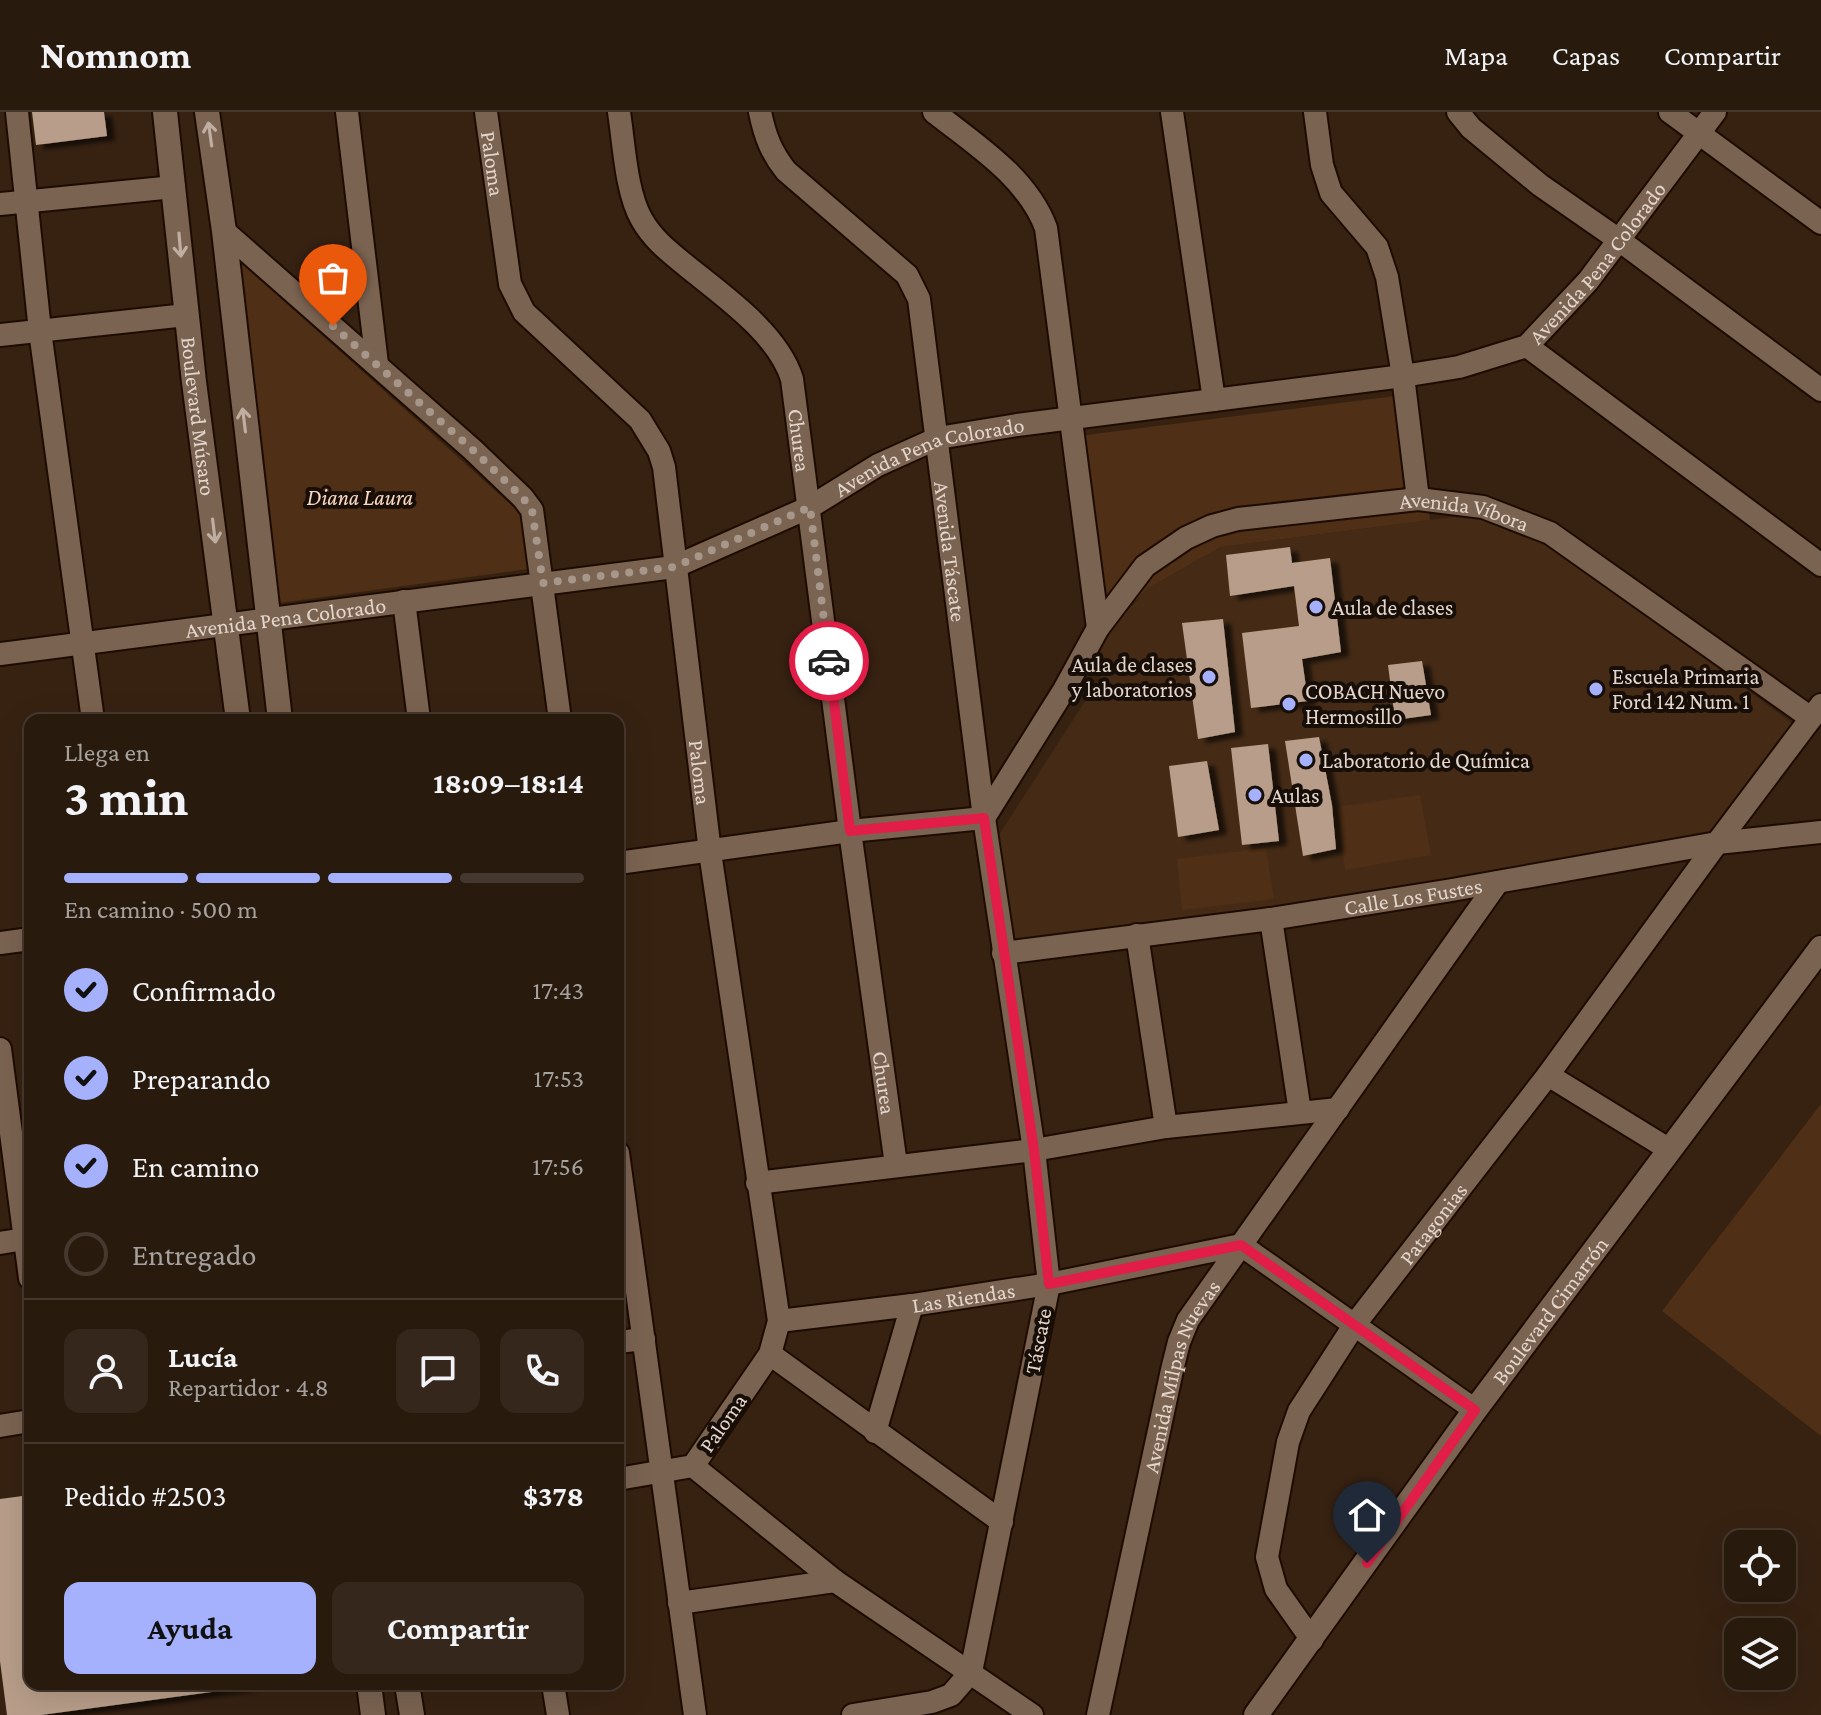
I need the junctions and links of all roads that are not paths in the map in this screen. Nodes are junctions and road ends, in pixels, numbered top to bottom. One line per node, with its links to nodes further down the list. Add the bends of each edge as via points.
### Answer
1 (17, 112): 16 (street)
2 (165, 112): 15 (street, Boulevard Músaro)
3 (207, 112): 19 (street, Boulevard Músaro, one-way to 3)
4 (347, 112): 25 (street)
5 (486, 112): 34 (street, Paloma, via 516,299 651,435 664,467)
6 (619, 112): 32 (street, Churea, via 632,195 653,239 722,294 778,348 787,364)
7 (760, 112): 30 (street, Avenida Táscate, via 764,135 786,171 915,287)
8 (934, 112): 29 (street, via 1028,191 1039,210 1046,228)
9 (1315, 112): 26 (street, via 1331,193 1377,247)
10 (1458, 112): 20 (street, via 1540,185)
11 (1670, 112): 14 (street)
12 (1715, 112): 14 (street, Avenida Pena Colorado)
13 (1170, 114): 28 (street)
14 (1700, 134): 18 (street); 20 (street, Avenida Pena Colorado)
15 (174, 187): 16 (street); 21 (street, Boulevard Músaro, one-way to 21)
16 (28, 201): 17 (street); 22 (street)
17 (0, 204)
18 (1821, 223)
19 (224, 231): 25 (street); 37 (street, Boulevard Músaro, one-way to 19)
20 (1619, 240): 24 (street, Avenida Pena Colorado); 27 (street)
21 (186, 315): 22 (street); 38 (street, Boulevard Músaro, one-way to 38)
22 (40, 331): 23 (street); 40 (street)
23 (0, 335)
24 (1527, 346): 26 (street, Avenida Pena Colorado, via 1459,367); 33 (street)
25 (377, 364): 35 (street, via 523,498 532,510)
26 (1403, 376): 28 (street, Avenida Pena Colorado); 31 (street)
27 (1821, 390)
28 (1214, 400): 29 (street, Avenida Pena Colorado)
29 (1072, 418): 30 (street, Avenida Pena Colorado); 39 (street)
30 (938, 438): 32 (street, Avenida Pena Colorado, via 878,465); 48 (street, Avenida Táscate)
31 (1418, 499): 39 (street, Avenida Víbora, via 1212,526 1145,566); 42 (street, Avenida Víbora, via 1483,507 1550,533)
32 (810, 507): 34 (street, Avenida Pena Colorado); 49 (street, Churea)
33 (1821, 565)
34 (674, 567): 35 (street, Avenida Pena Colorado); 52 (street, Paloma)
35 (543, 583): 36 (street, Avenida Pena Colorado); 47 (street)
36 (404, 601): 37 (street, Avenida Pena Colorado); 46 (street)
37 (268, 621): 38 (street, Avenida Pena Colorado); 45 (street, Boulevard Músaro)
38 (226, 626): 40 (street, Avenida Pena Colorado); 44 (street, Boulevard Músaro)
39 (1098, 628): 48 (street, Avenida Víbora)
40 (82, 643): 41 (street, Avenida Pena Colorado); 43 (street)
41 (0, 654)
42 (1816, 711): 51 (street)
43 (92, 714)
44 (237, 714)
45 (279, 714)
46 (418, 714)
47 (559, 714)
48 (984, 818): 49 (street); 60 (street, Táscate)
49 (850, 831): 52 (street); 70 (street, Churea)
50 (1821, 832): 51 (street, Calle Los Fustes)
51 (1717, 843): 54 (street, Calle Los Fustes); 62 (street, Patagonias)
52 (710, 852): 53 (street); 71 (street, Paloma)
53 (624, 862)
54 (1498, 882): 55 (street, Calle Los Fustes); 65 (street, Avenida Milpas Nuevas)
55 (1271, 919): 56 (street, Calle Los Fustes); 66 (street)
56 (1137, 935): 60 (street, Calle Los Fustes); 67 (street)
57 (24, 940): 58 (street)
58 (0, 943)
59 (1821, 948): 69 (street, Boulevard Cimarrón)
60 (1003, 953): 68 (street, Táscate)
61 (0, 1049): 64 (street)
62 (1548, 1075): 69 (street); 80 (street, Patagonias)
63 (24, 1100): 64 (street)
64 (4, 1103): 73 (street)
65 (1338, 1109): 66 (street); 76 (street, Avenida Milpas Nuevas)
66 (1300, 1112): 67 (street)
67 (1166, 1127): 68 (street)
68 (1034, 1150): 70 (street); 77 (street, Táscate)
69 (1670, 1150): 84 (street, Boulevard Cimarrón)
70 (896, 1165): 71 (street)
71 (757, 1183): 79 (street, Paloma)
72 (624, 1196): 81 (street)
73 (24, 1233)
74 (24, 1239): 75 (street)
75 (0, 1243)
76 (1241, 1245): 77 (street, Las Riendas); 80 (street); 105 (street, Avenida Milpas Nuevas, via 1188,1320 1179,1342)
77 (1049, 1284): 78 (street, Las Riendas); 91 (street, Táscate)
78 (912, 1305): 79 (street, Las Riendas); 87 (street)
79 (779, 1321): 83 (street, Paloma)
80 (1355, 1324): 84 (street); 94 (street, Patagonias, via 1299,1411 1288,1442 1267,1557 1276,1589)
81 (644, 1339): 82 (street); 89 (street)
82 (624, 1341)
83 (770, 1354): 87 (street); 88 (street, Paloma)
84 (1475, 1410): 94 (street, Boulevard Cimarrón)
85 (24, 1422): 86 (street)
86 (0, 1426)
87 (875, 1432): 91 (street)
88 (693, 1466): 89 (street); 92 (street)
89 (663, 1471): 90 (street); 93 (street)
90 (624, 1478)
91 (1002, 1522): 95 (street, Táscate)
92 (835, 1581): 93 (street); 95 (street)
93 (679, 1603): 102 (street)
94 (1312, 1640): 106 (street, Boulevard Cimarrón)
95 (971, 1672): 103 (street, via 951,1695 932,1702); 104 (street)
96 (370, 1690): 99 (street)
97 (408, 1690): 100 (street)
98 (554, 1690): 101 (street)
99 (373, 1715)
100 (412, 1715)
101 (558, 1715)
102 (695, 1715)
103 (853, 1715)
104 (1032, 1715)
105 (1098, 1715)
106 (1256, 1715)

